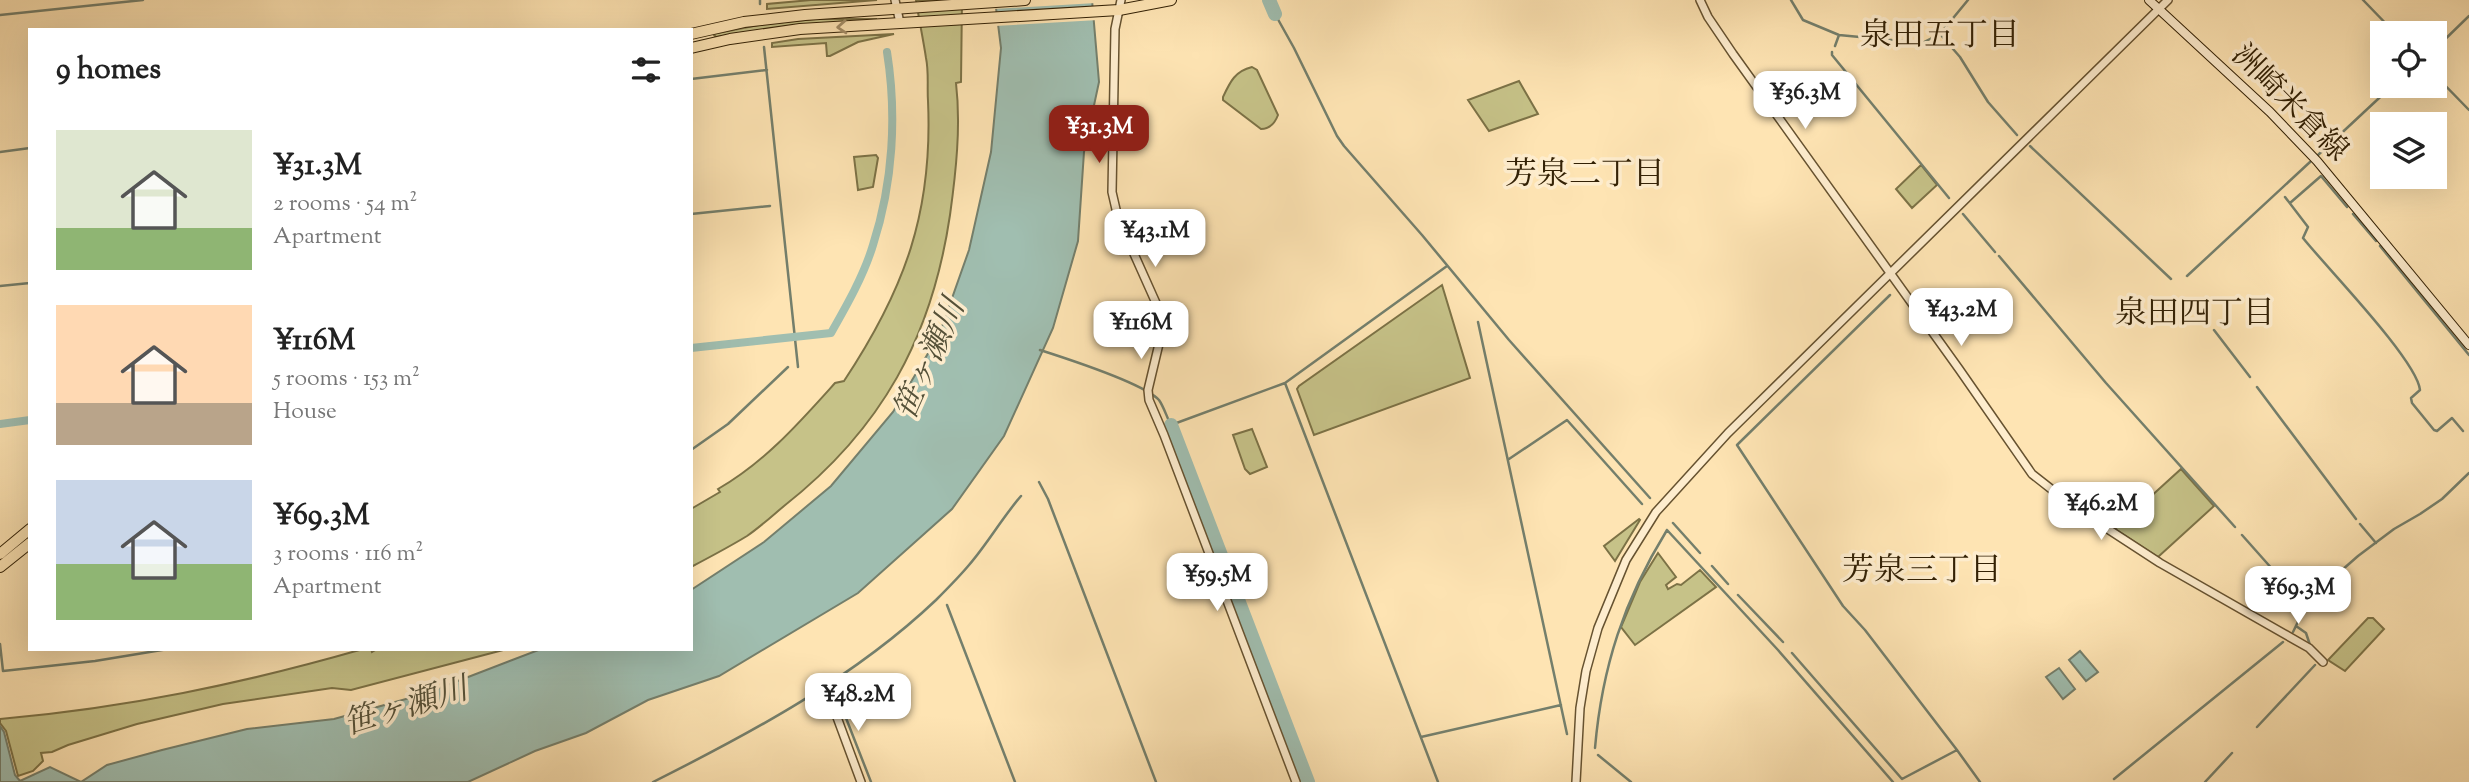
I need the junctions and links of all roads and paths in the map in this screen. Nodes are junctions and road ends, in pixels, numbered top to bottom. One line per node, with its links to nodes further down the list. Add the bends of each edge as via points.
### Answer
1 (1025, 0): 6 (highway, via 908,8)
2 (1171, 0): 7 (highway)
3 (1700, 0): 12 (street, via 1732,54)
4 (2149, 0): 8 (main road, 洲崎米倉線)
5 (2168, 0): 8 (street)
6 (895, 4): 9 (street); 10 (highway, via 744,22)
7 (1120, 5): 9 (highway, via 1107,11); 21 (street, via 1115,29 1112,192 1118,218 1163,327 1149,400)
8 (2158, 9): 12 (street); 13 (main road, 洲崎米倉線, via 2317,161)
9 (905, 23): 11 (highway, one-way to 11, via 765,33)
10 (693, 34)
11 (693, 47)
12 (1889, 273): 18 (street, via 2032,474 2074,507 2309,648); 22 (street, via 1728,433 1647,524 1617,580 1586,671)
13 (2469, 345)
14 (28, 531): 16 (highway)
15 (28, 545): 17 (highway)
16 (0, 554)
17 (0, 567)
18 (2323, 662)
19 (828, 694): 20 (street)
20 (862, 782)
21 (1296, 782)
22 (1576, 782)

